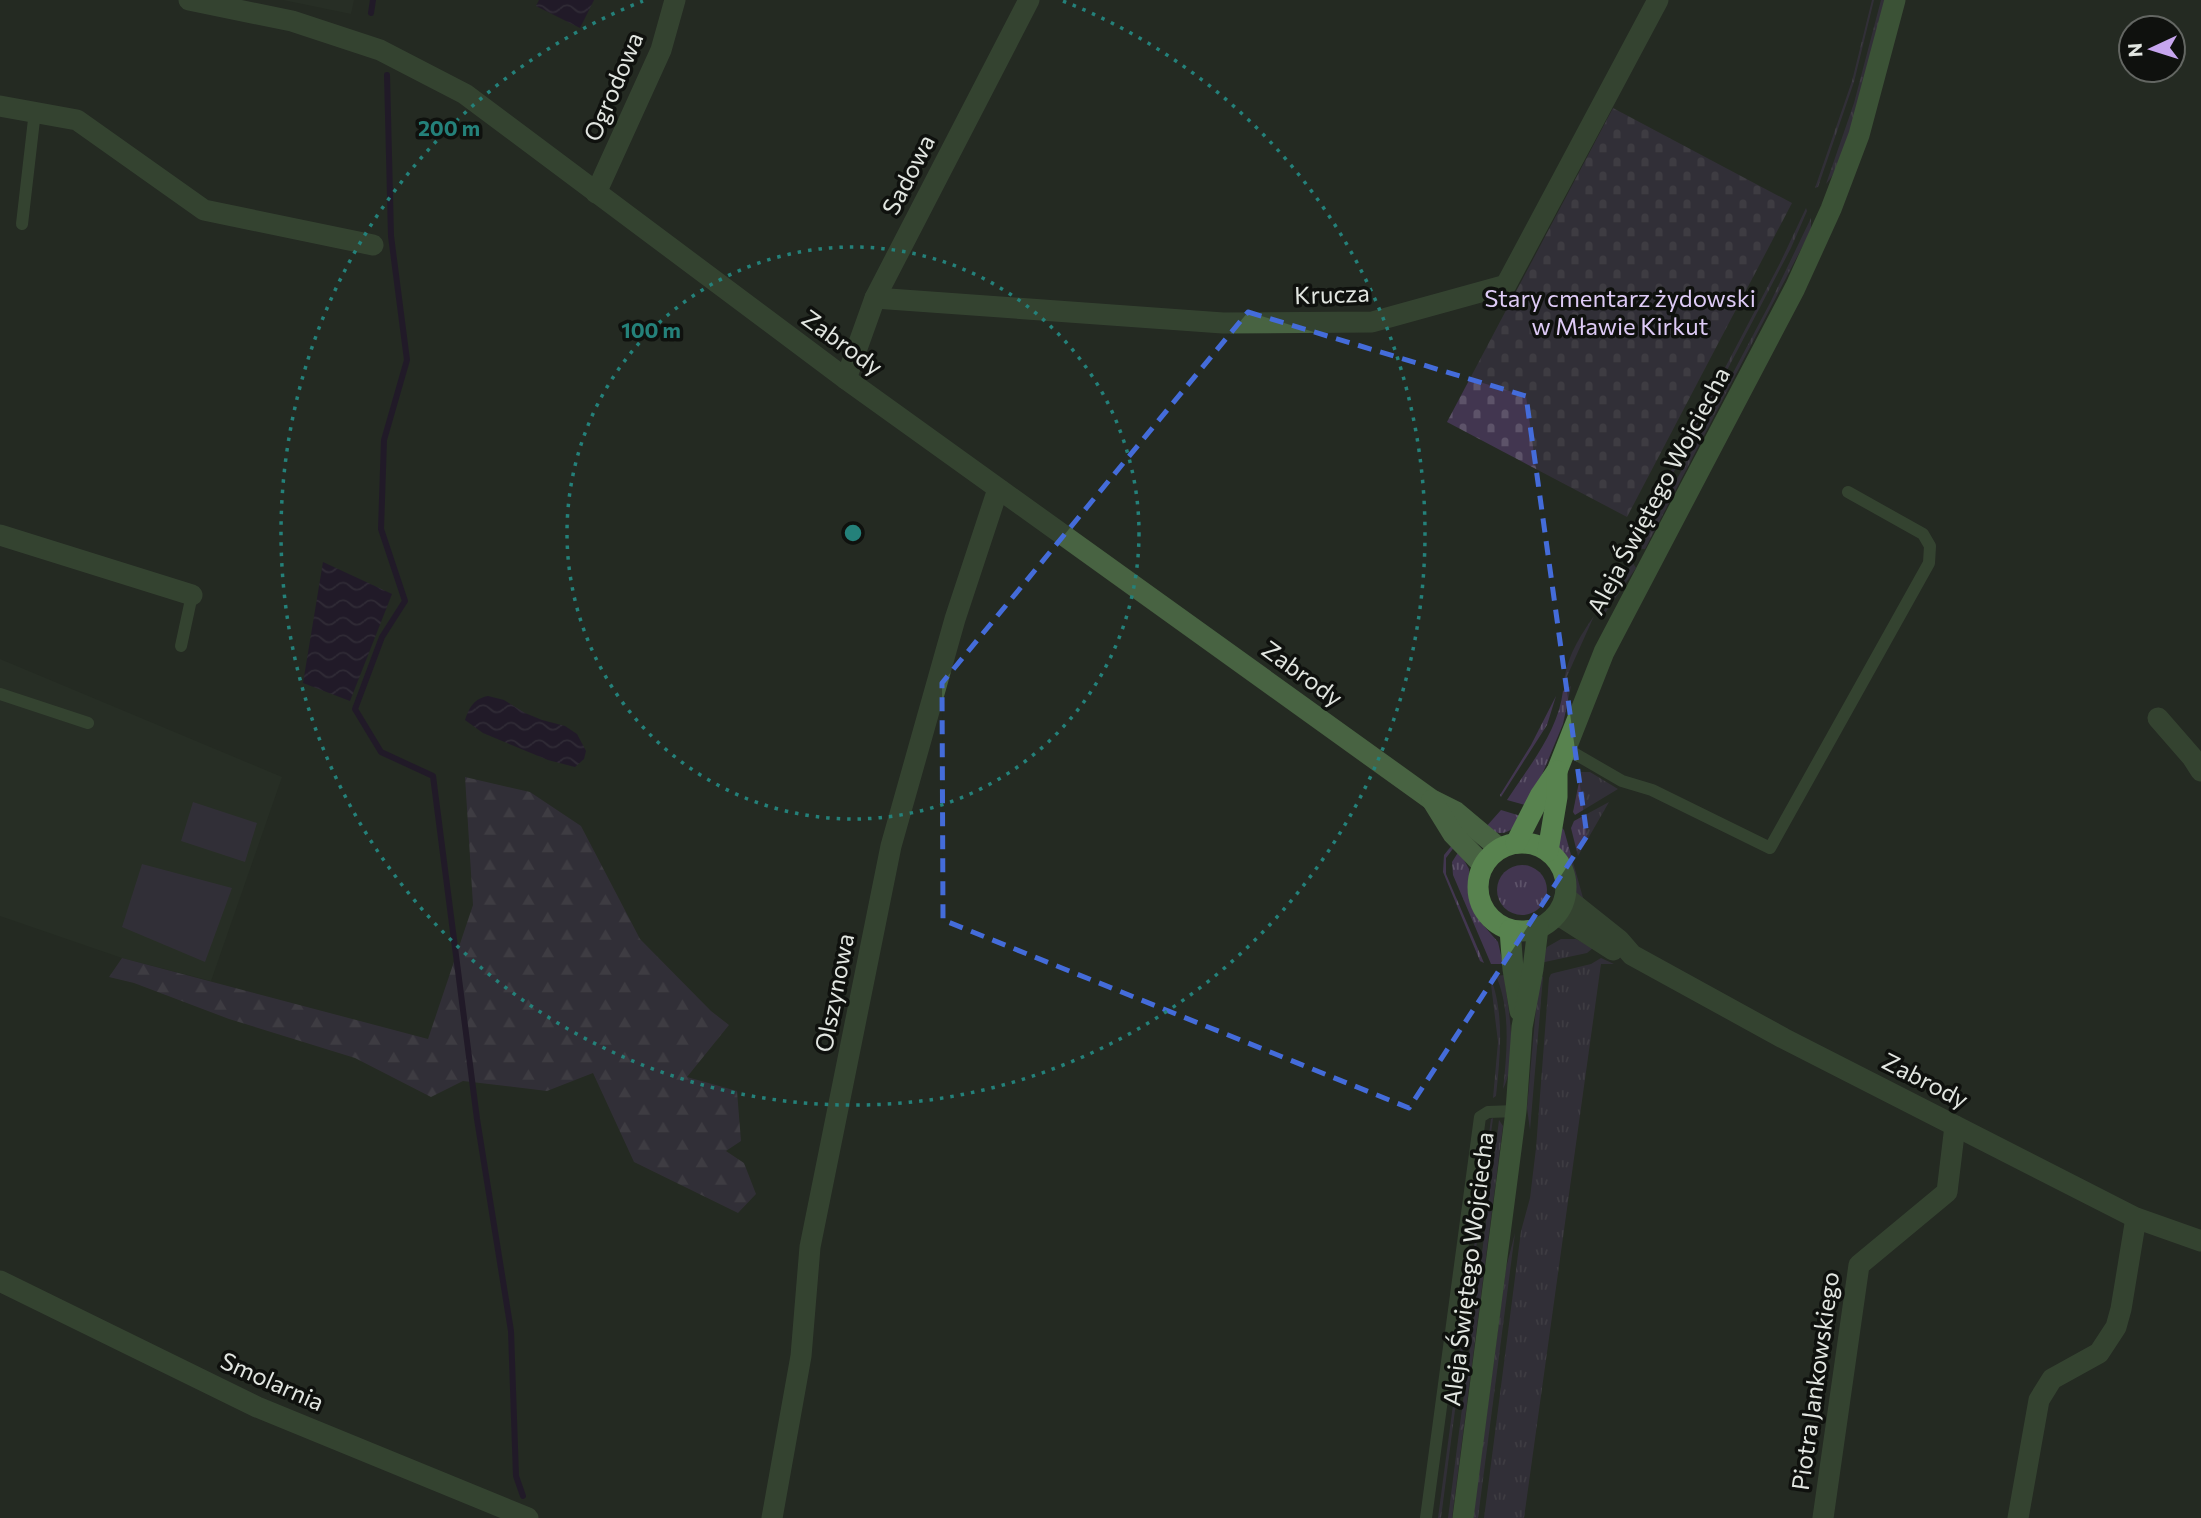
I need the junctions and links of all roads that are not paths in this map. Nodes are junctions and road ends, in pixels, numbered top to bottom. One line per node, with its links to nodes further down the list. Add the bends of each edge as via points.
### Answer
1 (189, 0): 8 (street, Zabrody, via 292,21 380,50 465,94)
2 (675, 0): 8 (street, Ogrodowa, via 661,50)
3 (1029, 0): 11 (street, Sadowa)
4 (1658, 0): 11 (street, Krucza, via 1506,285 1372,323 1223,323)
5 (1895, 0): 21 (street, Aleja Świętego Wojciecha, via 1859,135 1831,209 1795,288 1604,652)
6 (0, 106): 7 (street)
7 (35, 111): 9 (lane); 10 (street, via 77,120 204,210)
8 (596, 192): 12 (street, Zabrody)
9 (22, 224)
10 (373, 245)
11 (875, 299): 12 (street, Sadowa)
12 (846, 379): 13 (street, Zabrody)
13 (1000, 490): 24 (street, Zabrody); 40 (street, Olszynowa, via 955,619 891,846 810,1247 801,1356)
14 (1848, 492): 21 (lane, via 1923,534 1930,546 1929,563 1770,848 1652,790 1622,781)
15 (0, 535): 16 (street)
16 (192, 595): 17 (lane)
17 (181, 646)
18 (0, 694): 20 (lane)
19 (2158, 718): 23 (street)
20 (88, 723)
21 (1565, 748): 22 (street, Aleja Świętego Wojciecha)
22 (1557, 771): 25 (street, Aleja Świętego Wojciecha); 26 (street, Aleja Świętego Wojciecha, via 1558,797)
23 (2201, 771)
24 (1432, 800): 25 (street, Zabrody); 27 (street, Zabrody, via 1453,834)
25 (1508, 846): 26 (street, via 1538,846); 27 (street, via 1493,853)
26 (1548, 851): 28 (street, via 1563,871)
27 (1483, 865): 31 (street, via 1477,891 1481,904 1498,925)
28 (1565, 897): 29 (street); 32 (street, Zabrody)
29 (1555, 916): 30 (street); 32 (street, Zabrody, via 1614,950)
30 (1538, 928): 31 (street); 33 (street, Aleja Świętego Wojciecha)
31 (1510, 930): 33 (street, Aleja Świętego Wojciecha)
32 (1632, 955): 35 (street, Zabrody)
33 (1522, 1027): 34 (street, Aleja Świętego Wojciecha)
34 (1516, 1111): 41 (lane, via 1488,1112 1480,1117); 42 (street, Aleja Świętego Wojciecha)
35 (1955, 1126): 36 (street, Zabrody); 43 (street, Piotra Jankowskiego, via 1947,1192 1859,1265)
36 (2136, 1218): 37 (street, Zabrody); 44 (street, via 2116,1327 2099,1353 2052,1379 2039,1401)
37 (2201, 1241)
38 (0, 1281): 39 (street, Smolarnia, via 257,1407)
39 (528, 1518)
40 (772, 1518)
41 (1426, 1518)
42 (1463, 1518)
43 (1823, 1518)
44 (2018, 1518)

